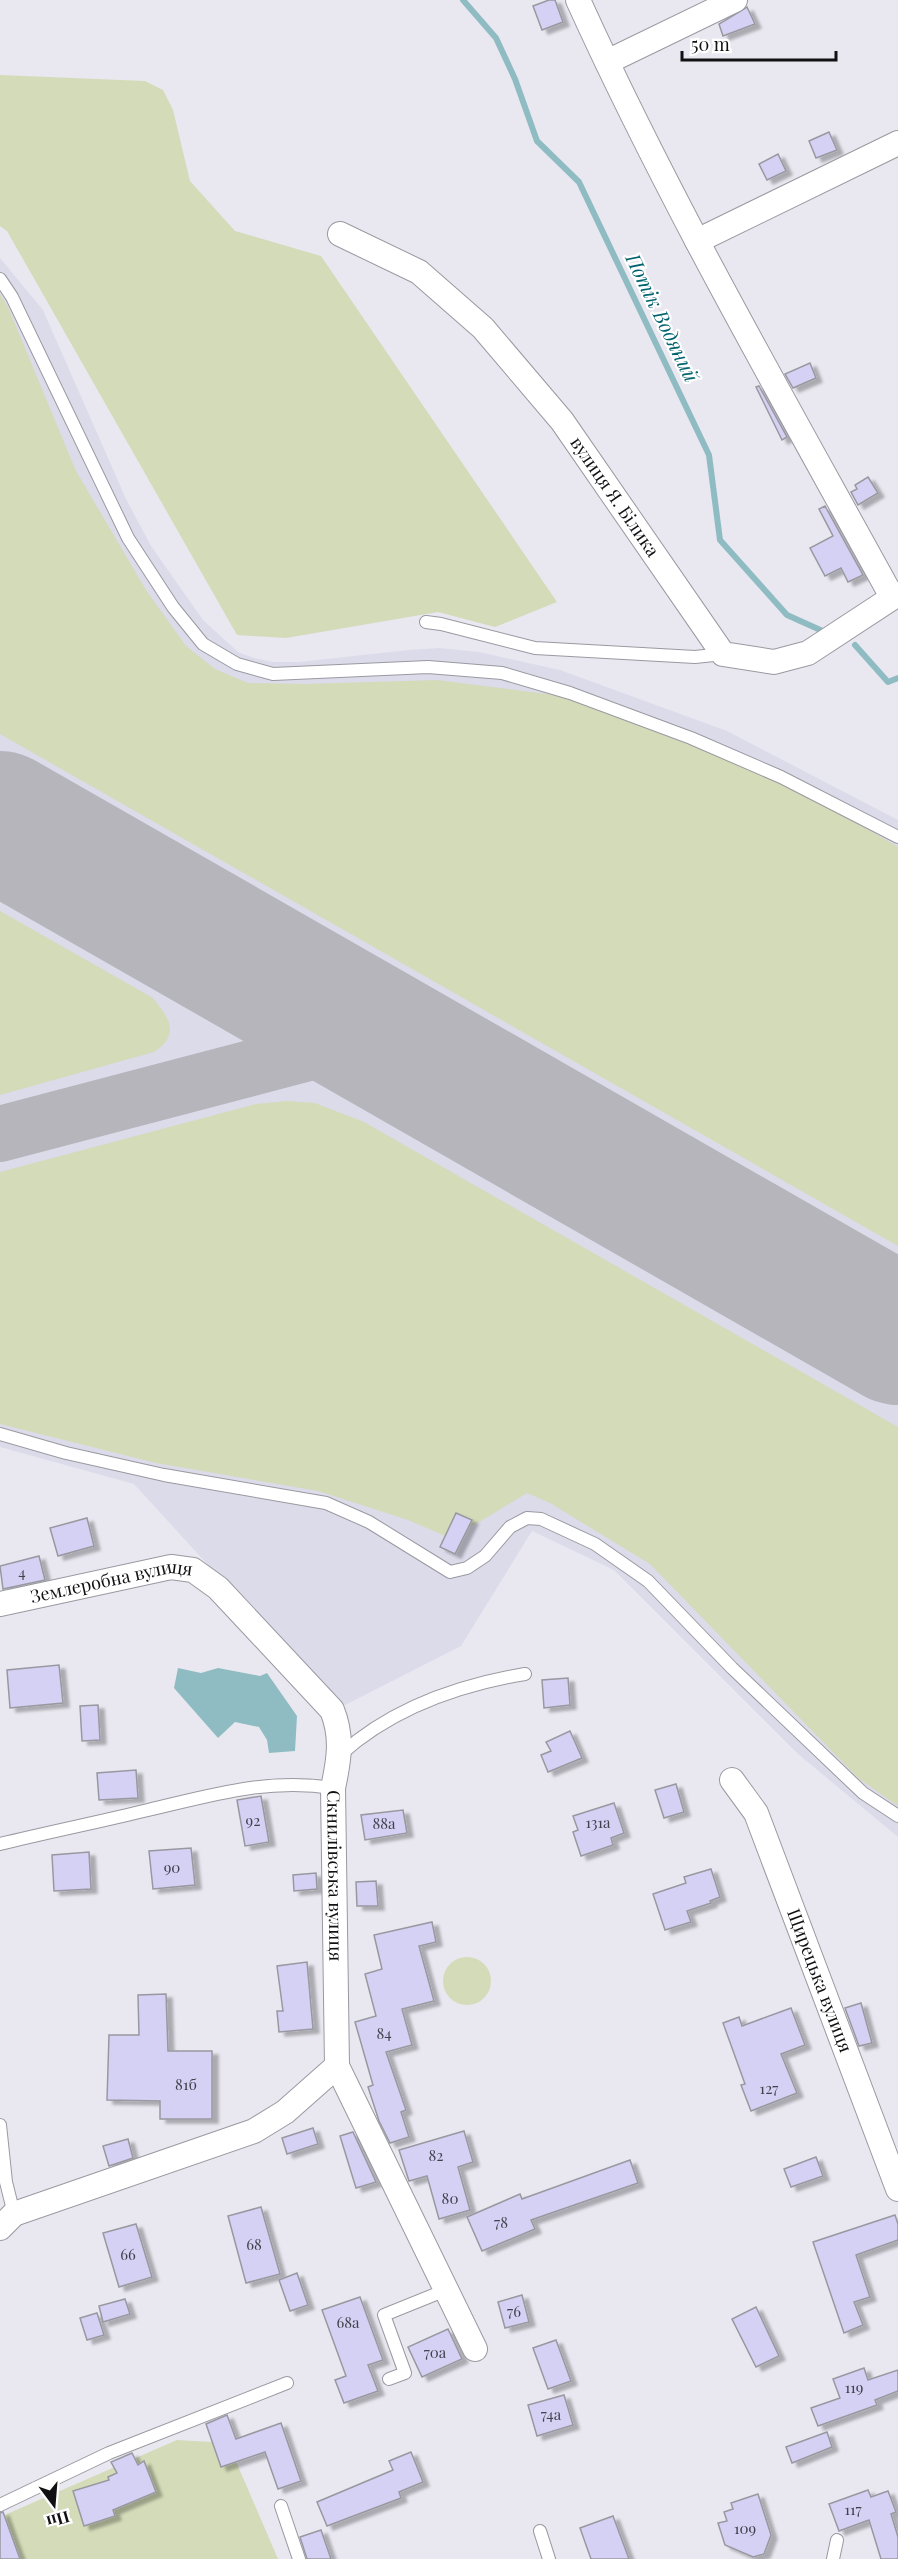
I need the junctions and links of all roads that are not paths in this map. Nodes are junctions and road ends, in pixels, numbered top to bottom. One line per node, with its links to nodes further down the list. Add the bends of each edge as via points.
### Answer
1 (578, 0): 3 (street)
2 (735, 0): 3 (street)
3 (606, 62): 6 (street)
4 (898, 143): 6 (street)
5 (340, 234): 10 (street, вулиця Я. Білика, via 419,272 483,328 562,421)
6 (697, 241): 8 (street)
7 (0, 279): 11 (lane, via 128,538 173,607 204,644 237,664 273,674 428,667 502,673 570,693 691,738 782,777)
8 (895, 596): 10 (street, via 808,653 774,662)
9 (426, 622): 10 (lane, via 535,648 695,657)
10 (723, 654)
11 (898, 837)
12 (0, 1434): 19 (lane, via 164,1475 326,1503 369,1522 450,1572 467,1568 485,1556 510,1527 527,1518 541,1519 595,1544 648,1581 863,1793)
13 (218, 1588): 14 (street, Землеробна вулиця, via 193,1570 171,1567); 16 (street, Скнилівська вулиця, via 332,1710 339,1727)
14 (0, 1604)
15 (525, 1674): 16 (lane, via 490,1680 428,1700 358,1738)
16 (340, 1755): 18 (street, Скнилівська вулиця)
17 (732, 1780): 23 (street, Щирецька вулиця, via 756,1813)
18 (333, 1788): 20 (lane, via 294,1784 225,1791); 21 (street, Скнилівська вулиця)
19 (898, 1816)
20 (0, 1844)
21 (337, 2066): 24 (street, via 285,2112 254,2131); 25 (street, Скнилівська вулиця)
22 (0, 2126): 24 (lane)
23 (898, 2188)
24 (7, 2221)
25 (446, 2290): 26 (street, Скнилівська вулиця); 27 (lane, via 384,2315 405,2373)
26 (475, 2349)
27 (389, 2379)
28 (287, 2383): 29 (lane, via 109,2453)
29 (0, 2505)
30 (281, 2506): 33 (lane)
31 (540, 2531): 34 (lane)
32 (837, 2540): 35 (lane)
33 (299, 2559)
34 (549, 2559)
35 (833, 2559)

